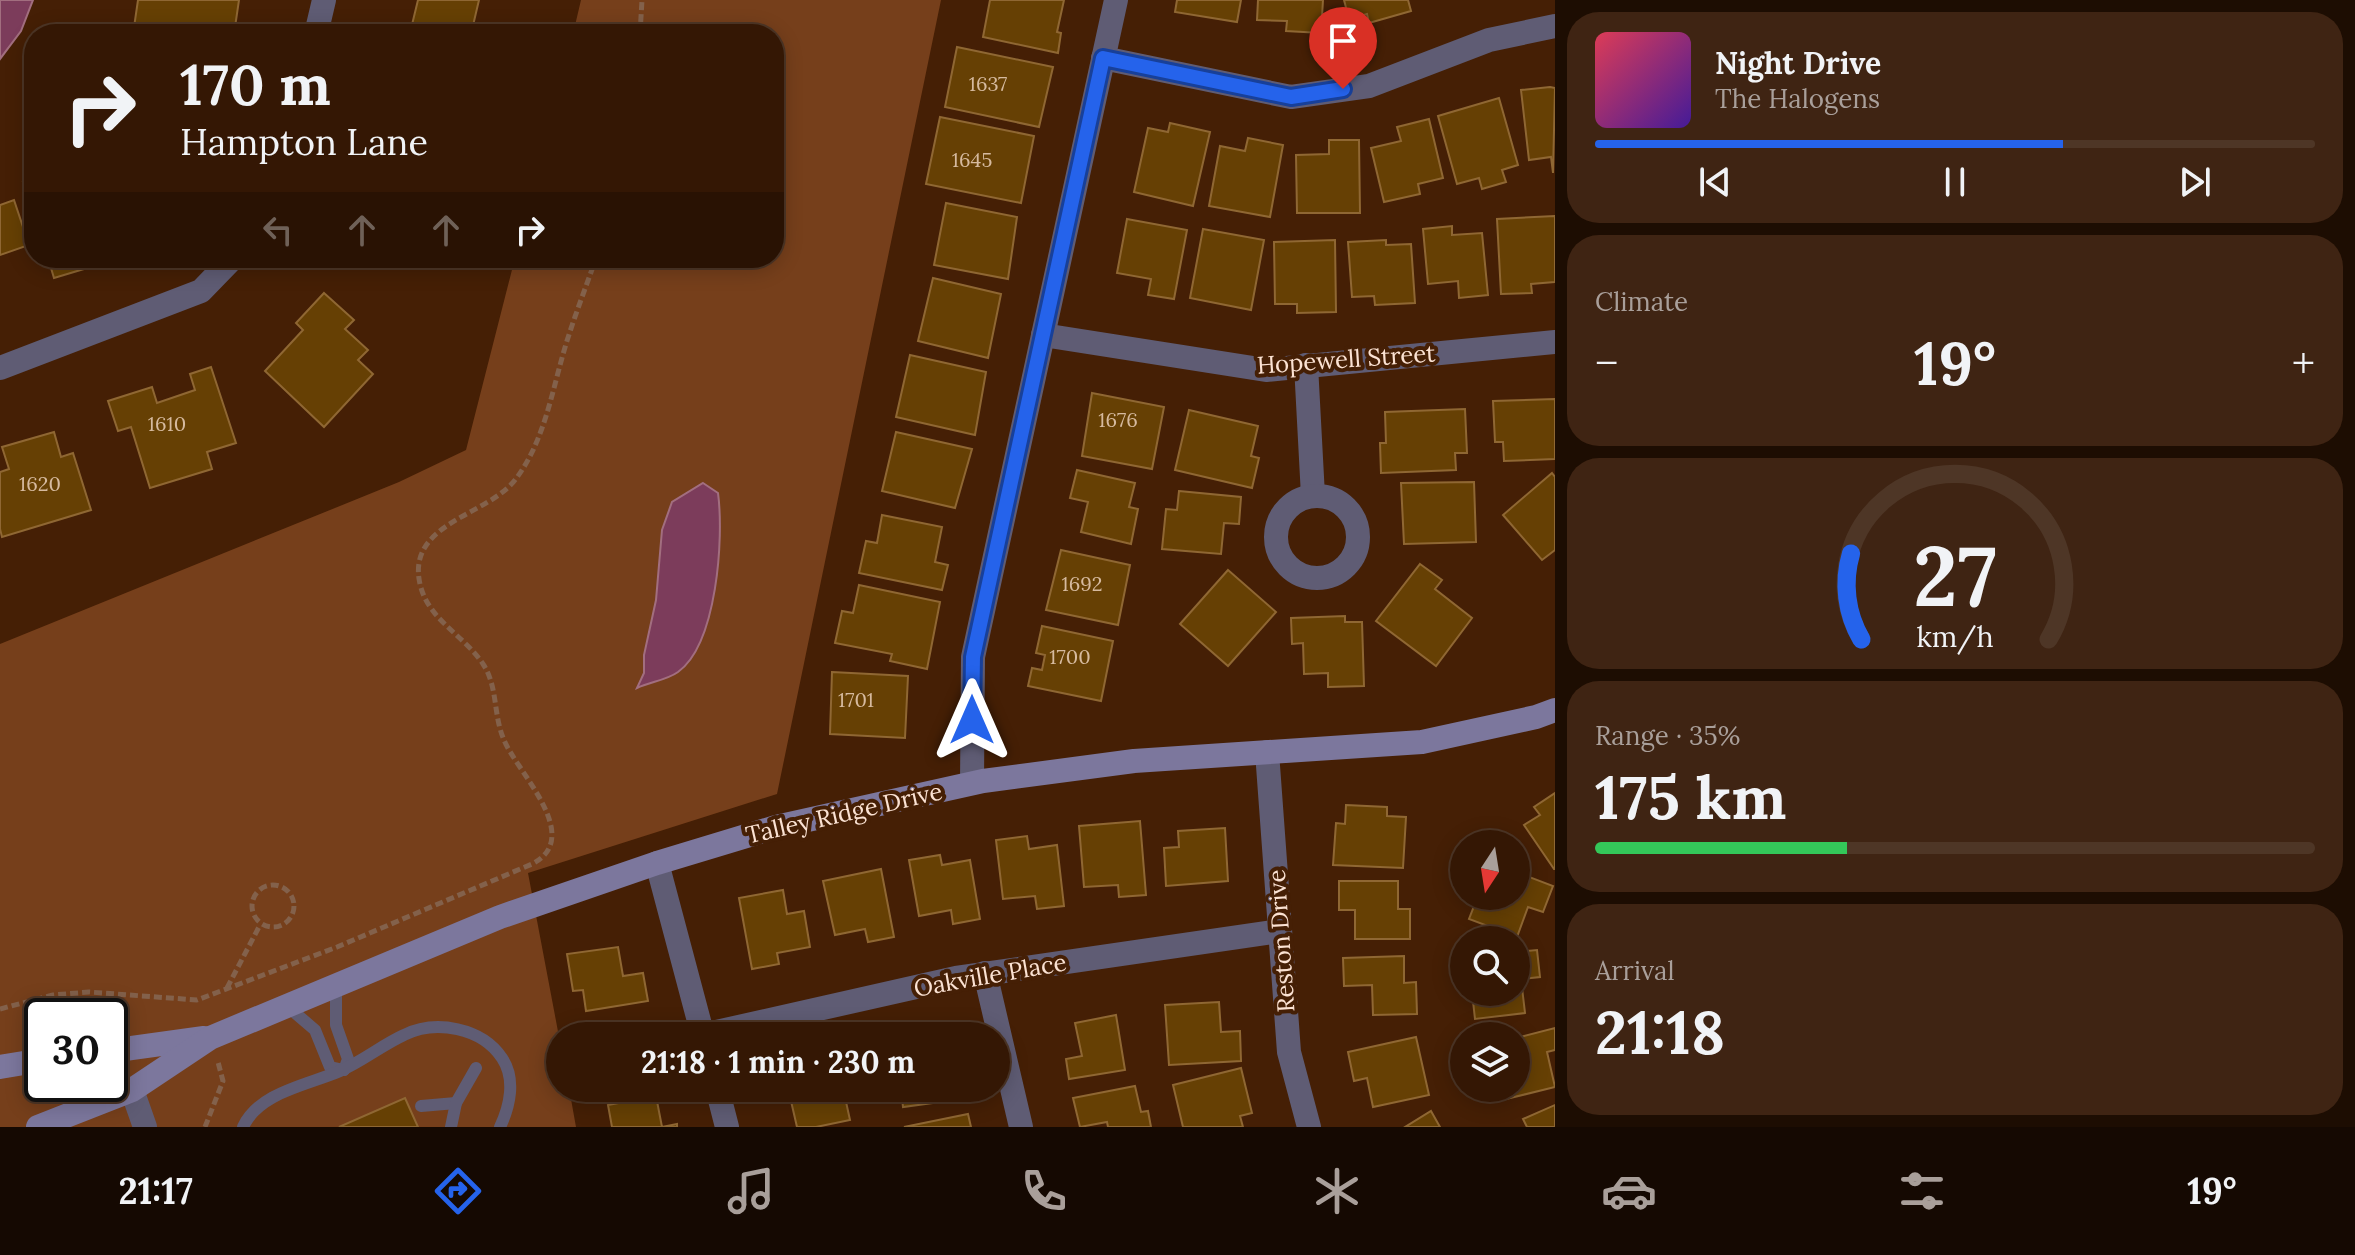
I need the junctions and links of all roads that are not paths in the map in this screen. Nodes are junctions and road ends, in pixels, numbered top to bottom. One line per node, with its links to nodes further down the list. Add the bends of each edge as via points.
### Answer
1 (324, 0): 3 (street)
2 (1116, 0): 5 (street)
3 (318, 24)
4 (1555, 26): 5 (street, via 1489,40 1369,86 1291,97)
5 (1103, 58): 7 (street)
6 (223, 268): 10 (street, via 201,291)
7 (1043, 335): 9 (street, Hopewell Street, via 1266,370); 14 (street, via 973,657)
8 (1555, 342): 9 (street, Hopewell Street)
9 (1306, 365): 11 (street)
10 (0, 368)
11 (1313, 496)
12 (1555, 710): 13 (street, Talley Ridge Drive, via 1422,742)
13 (1267, 752): 14 (street, Talley Ridge Drive, via 1134,761); 16 (street, Reston Drive)
14 (972, 783): 15 (street, Talley Ridge Drive, via 776,827)
15 (657, 863): 18 (street, Talley Ridge Drive, via 500,917); 20 (street)
16 (1280, 931): 17 (street, Oakville Place); 39 (street, Reston Drive, via 1289,1052)
17 (985, 973): 21 (street, Oakville Place); 38 (street)
18 (336, 985): 19 (street, Talley Ridge Drive); 27 (lane, via 336,1025 348,1059)
19 (287, 1006): 22 (street, Talley Ridge Drive); 27 (lane, via 315,1030 330,1067)
20 (699, 1022)
21 (764, 1022)
22 (210, 1038): 23 (street, Talley Ridge Drive); 28 (street, Talley Ridge Drive)
23 (128, 1049)
24 (24, 1063): 25 (street)
25 (0, 1067)
26 (476, 1068): 30 (lane)
27 (344, 1070): 34 (lane, via 269,1098); 36 (lane, via 406,1033 468,1030 496,1049 508,1067 511,1095)
28 (132, 1090): 32 (street, Talley Ridge Drive); 33 (street)
29 (721, 1102): 37 (street)
30 (456, 1103): 31 (lane); 35 (lane)
31 (421, 1106)
32 (38, 1127)
33 (145, 1127)
34 (243, 1127)
35 (451, 1127)
36 (500, 1127)
37 (727, 1127)
38 (1021, 1127)
39 (1309, 1127)

